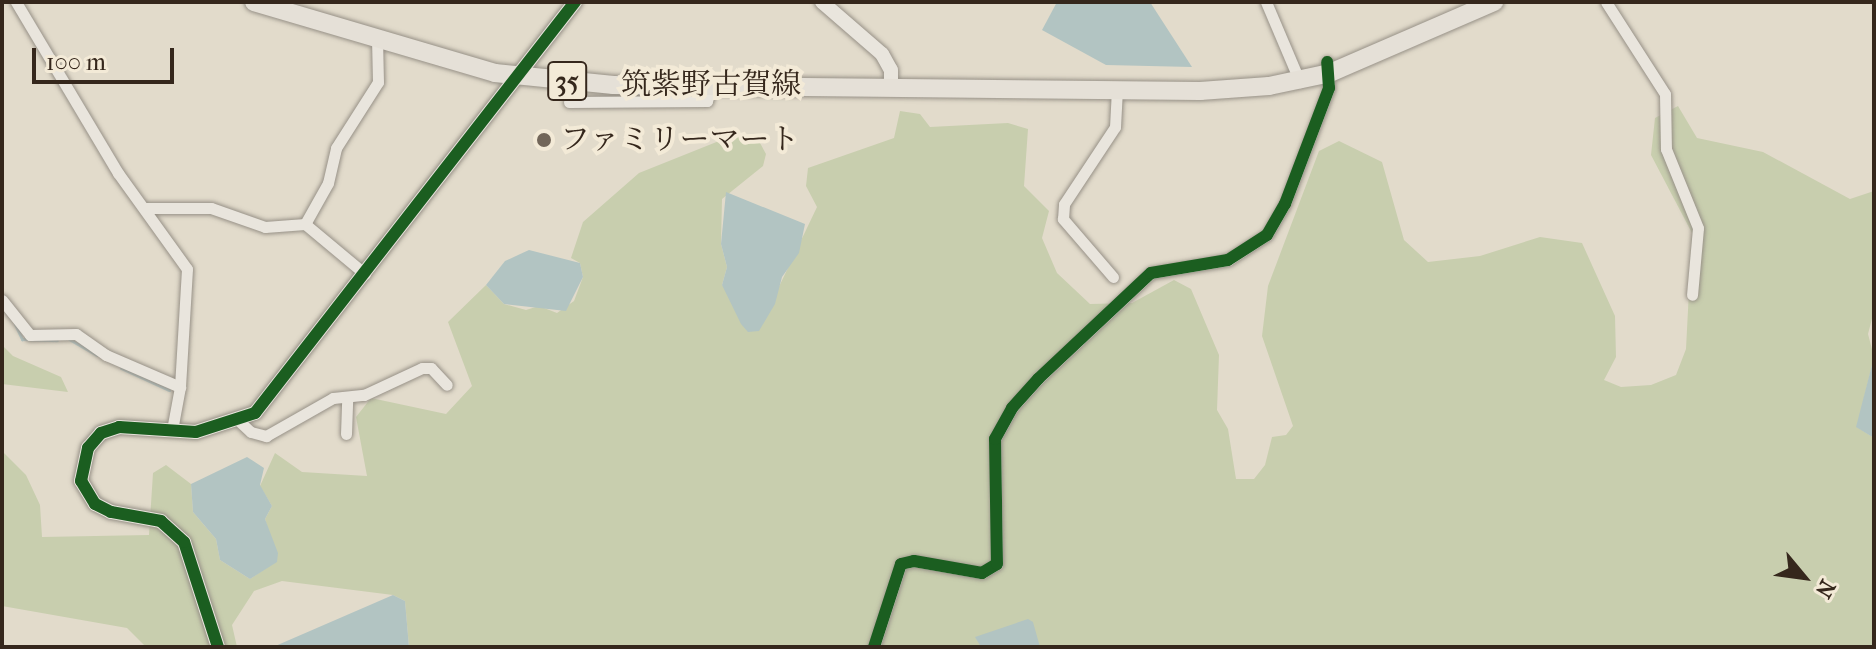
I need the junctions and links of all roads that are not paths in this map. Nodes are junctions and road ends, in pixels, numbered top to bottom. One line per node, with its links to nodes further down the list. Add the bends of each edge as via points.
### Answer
1 (16, 2): 18 (street, via 118,173)
2 (254, 2): 9 (main road, 筑紫野古賀線 / 35)
3 (575, 2): 12 (street)
4 (822, 2): 15 (street, via 882,54 891,70)
5 (1266, 2): 13 (street)
6 (1494, 2): 8 (main road, 筑紫野古賀線 / 35)
7 (1606, 2): 22 (street, via 1665,94 1666,149 1698,228)
8 (1466, 5): 11 (main road, 筑紫野古賀線 / 35)
9 (280, 6): 10 (main road, 筑紫野古賀線 / 35)
10 (377, 39): 12 (main road, 筑紫野古賀線 / 35); 19 (street, via 378,82 336,148 328,183)
11 (1328, 67): 13 (main road, 筑紫野古賀線 / 35); 31 (street, via 1285,204 1267,235 1228,260 1151,273 1038,379 1012,408 995,439 997,564 982,573 914,561 901,564)
12 (517, 76): 14 (main road, 筑紫野古賀線 / 35, via 613,85); 20 (street)
13 (1297, 76): 15 (main road, 筑紫野古賀線 / 35, via 917,77); 16 (main road, 筑紫野古賀線 / 35, via 1200,91)
14 (712, 85): 15 (main road, 筑紫野古賀線 / 35); 17 (street, via 707,101)
15 (891, 87): 16 (main road, 筑紫野古賀線 / 35)
16 (1117, 90): 21 (street, via 1115,127 1064,204 1063,219)
17 (569, 102)
18 (146, 208): 19 (street, via 211,208 265,227); 25 (street, via 187,269)
19 (305, 224): 20 (street)
20 (365, 274): 27 (street, via 272,394)
21 (1113, 277)
22 (1692, 295)
23 (2, 300): 25 (street, via 30,335 76,334 119,362)
24 (447, 385): 26 (street, via 431,368 422,368)
25 (180, 387): 28 (street)
26 (347, 400): 27 (street, via 333,398 266,436); 29 (street)
27 (239, 421): 28 (street, via 196,432)
28 (172, 430): 30 (street, via 119,427 101,433 88,448 81,481 104,509 149,515 177,533 191,554)
29 (346, 434)
30 (218, 647)
31 (874, 647)

